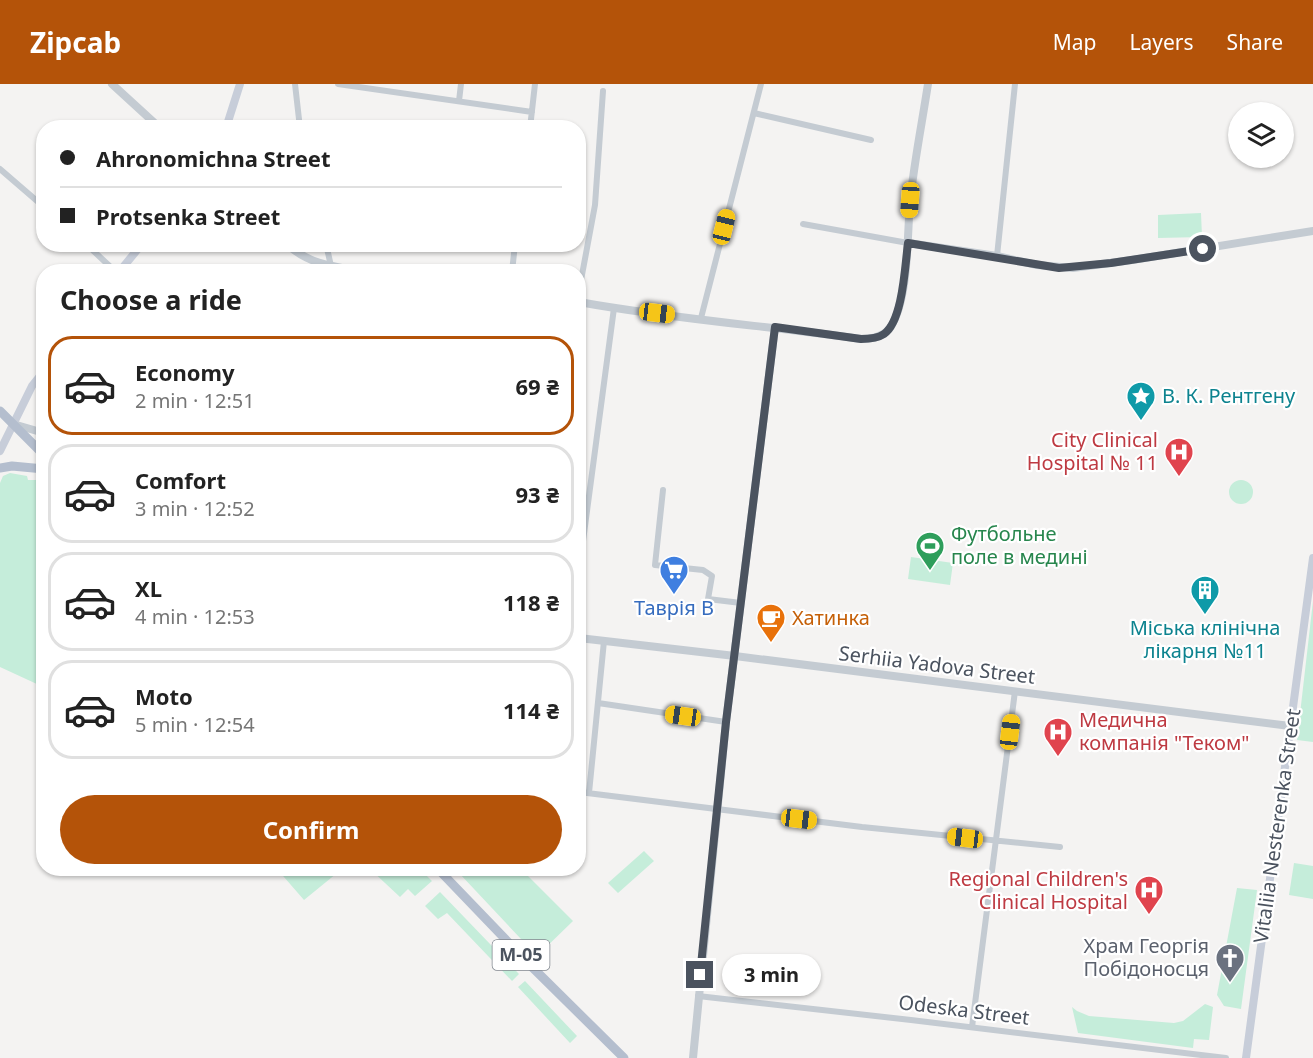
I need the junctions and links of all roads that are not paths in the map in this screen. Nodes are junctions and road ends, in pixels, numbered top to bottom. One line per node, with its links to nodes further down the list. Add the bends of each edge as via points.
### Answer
1 (112, 84): 15 (street)
2 (240, 84): 16 (main road)
3 (295, 84): 17 (street)
4 (338, 84): 10 (street)
5 (461, 84): 12 (street)
6 (536, 84): 13 (street)
7 (761, 84): 14 (street)
8 (928, 84): 24 (street, via 910,200)
9 (1015, 84): 28 (street)
10 (373, 86): 12 (street)
11 (603, 91): 32 (street, via 595,205)
12 (459, 101): 13 (street)
13 (532, 112): 18 (street)
14 (754, 113): 19 (street); 35 (street)
15 (151, 120)
16 (228, 120)
17 (299, 120)
18 (531, 120)
19 (871, 140)
20 (0, 169): 21 (street)
21 (36, 200)
22 (803, 224): 24 (street)
23 (1313, 231): 28 (street, via 1072,268)
24 (908, 243): 28 (street); 36 (street, via 899,304 884,334 861,339)
25 (95, 252): 29 (street)
26 (135, 252): 30 (main road)
27 (297, 252): 31 (street)
28 (997, 256)
29 (109, 264)
30 (125, 264)
31 (325, 264)
32 (584, 264)
33 (586, 303): 34 (street)
34 (614, 308): 35 (street); 46 (street)
35 (701, 318): 36 (street)
36 (775, 327): 49 (street)
37 (36, 381): 39 (main road)
38 (0, 411): 39 (main road)
39 (12, 423): 40 (street); 41 (main road); 42 (main road)
40 (36, 430)
41 (36, 447)
42 (0, 450)
43 (0, 468): 44 (main road)
44 (36, 469)
45 (663, 490): 49 (street, via 656,565 703,570 712,576 708,598)
46 (586, 518)
47 (1313, 558): 48 (main road, Vitaliia Nesterenka Street)
48 (1312, 581): 56 (main road, Vitaliia Nesterenka Street)
49 (741, 603): 52 (street)
50 (586, 639): 51 (street, Serhiia Yadova Street)
51 (604, 641): 52 (street, Serhiia Yadova Street); 54 (street)
52 (735, 656): 53 (street, Serhiia Yadova Street); 55 (street)
53 (1015, 691): 56 (street, Serhiia Yadova Street); 60 (street)
54 (598, 704): 55 (street); 58 (street)
55 (726, 722): 59 (street)
56 (1290, 726): 68 (main road, Vitaliia Nesterenka Street)
57 (586, 793): 58 (street)
58 (589, 794): 59 (street)
59 (716, 809): 60 (street); 63 (street)
60 (995, 842): 61 (street); 64 (street)
61 (1060, 847)
62 (446, 877): 65 (main road, М-05)
63 (698, 996): 64 (street, Odeska Street); 66 (street)
64 (972, 1027): 67 (street, Odeska Street)
65 (624, 1058)
66 (693, 1058)
67 (1226, 1058)
68 (1246, 1058)

